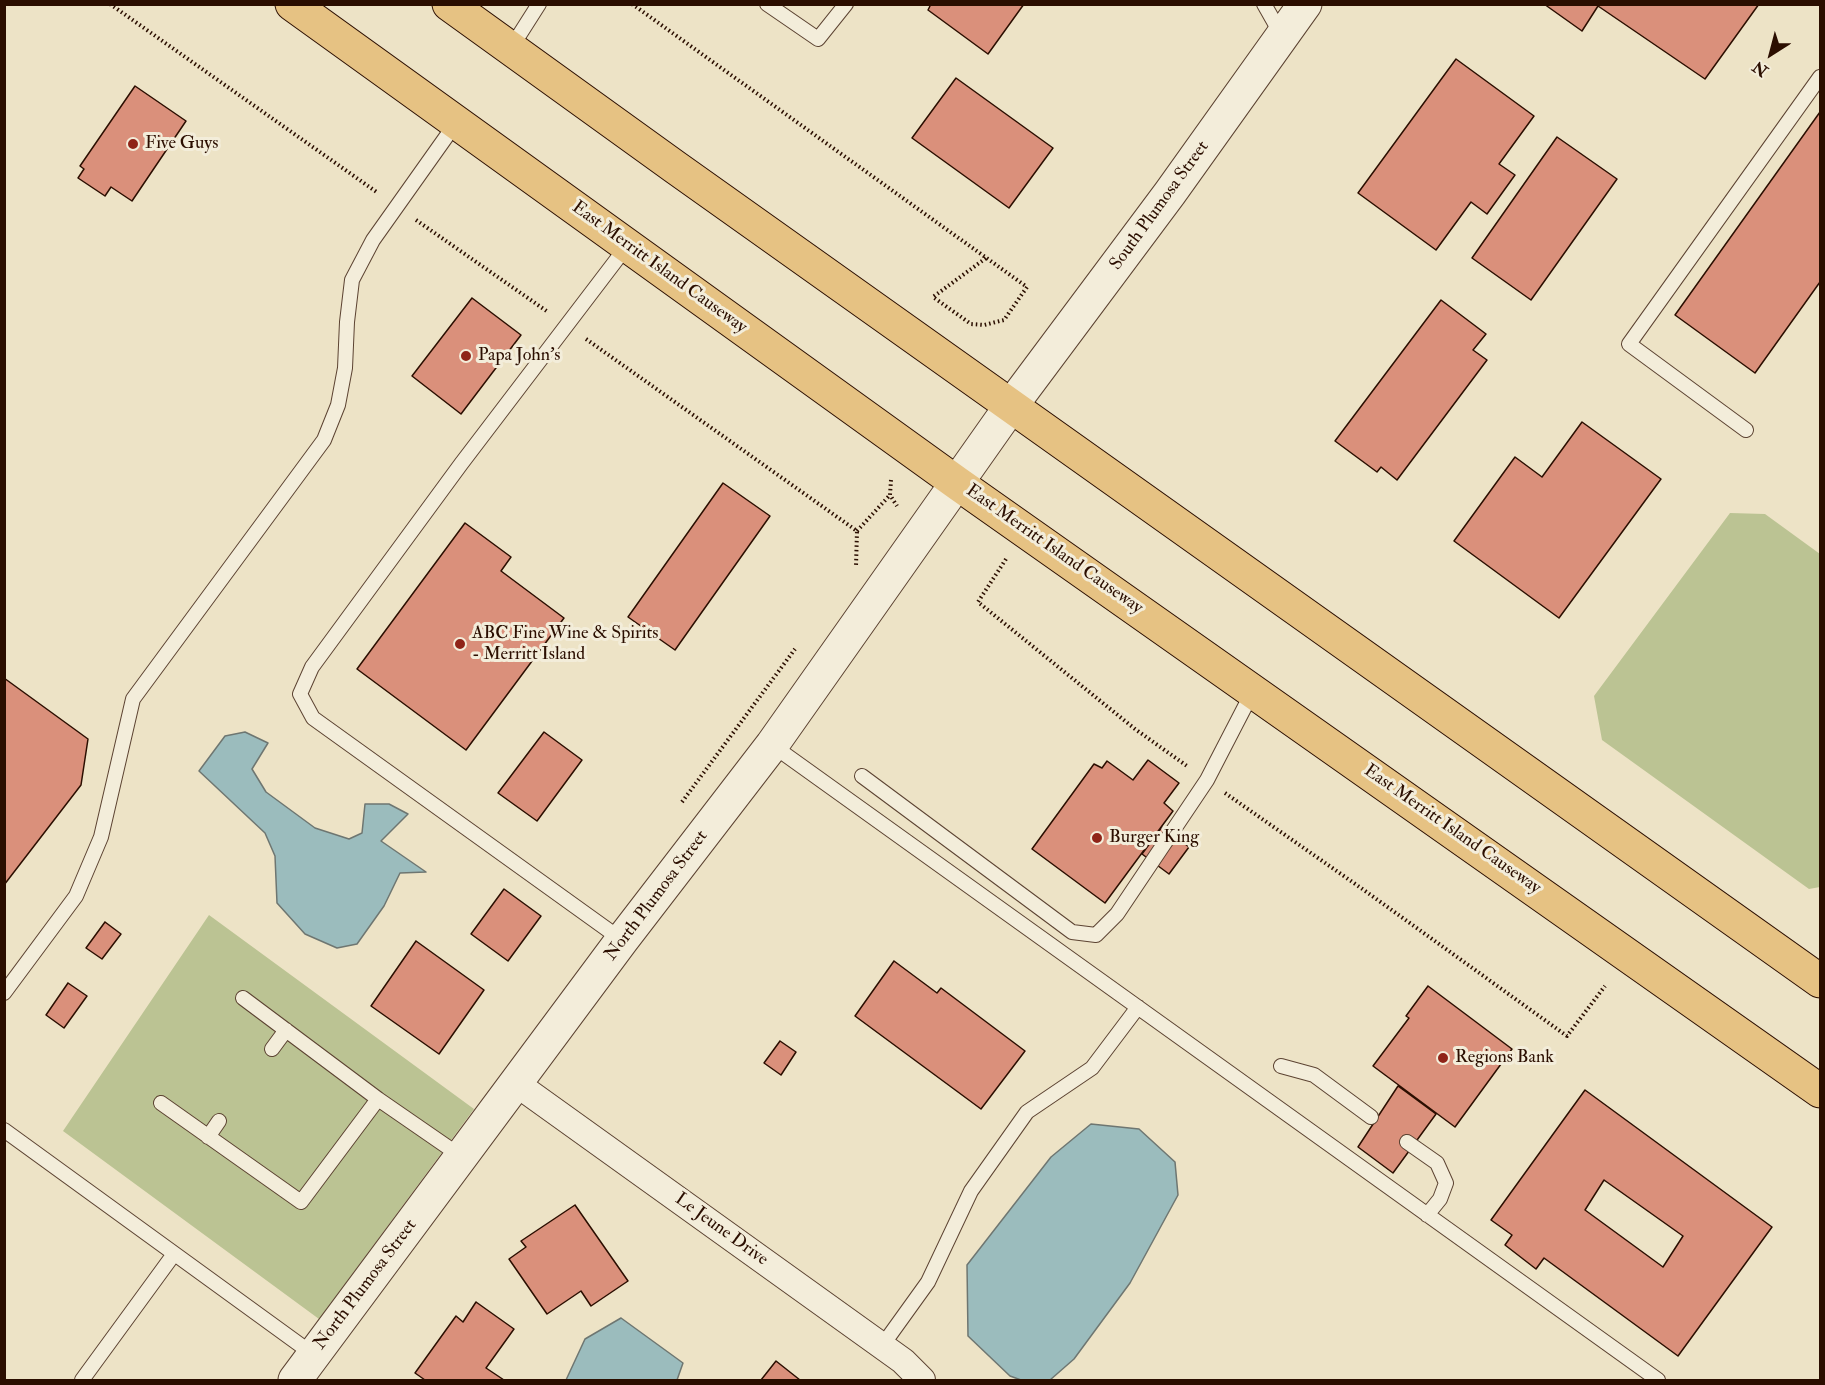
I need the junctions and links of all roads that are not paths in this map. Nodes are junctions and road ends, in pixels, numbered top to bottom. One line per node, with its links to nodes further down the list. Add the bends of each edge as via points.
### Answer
1 (292, 4): 11 (main road, East Merritt Island Causeway)
2 (449, 4): 9 (main road)
3 (539, 4): 9 (lane)
4 (768, 4): 5 (lane, via 818,39)
5 (846, 4)
6 (1264, 4): 8 (lane)
7 (1305, 4): 8 (street, South Plumosa Street)
8 (1282, 36): 13 (street, South Plumosa Street, via 1170,194)
9 (511, 48): 13 (main road)
10 (1821, 77): 14 (lane, via 1629,344)
11 (456, 123): 12 (main road, East Merritt Island Causeway); 21 (lane, via 373,240 352,280 345,368 338,405 324,440 133,699 101,837 76,896)
12 (627, 245): 15 (main road, East Merritt Island Causeway); 19 (lane, via 312,667 300,694 314,718)
13 (1011, 406): 15 (street, North Plumosa Street); 20 (main road)
14 (1746, 430)
15 (957, 483): 16 (main road, East Merritt Island Causeway); 17 (street, North Plumosa Street)
16 (1253, 690): 18 (lane, via 1208,780 1117,914 1096,935 1072,932); 28 (main road, East Merritt Island Causeway)
17 (772, 745): 19 (street, North Plumosa Street); 23 (lane)
18 (862, 776)
19 (622, 940): 27 (street, North Plumosa Street)
20 (1821, 981)
21 (4, 993)
22 (243, 998): 24 (lane)
23 (1138, 1007): 37 (lane); 39 (lane, via 1092,1068 1027,1112 972,1191 928,1282)
24 (286, 1030): 25 (lane); 29 (lane)
25 (272, 1048)
26 (1281, 1066): 31 (lane, via 1314,1075)
27 (516, 1084): 36 (street, North Plumosa Street); 39 (street, Le Jeune Drive)
28 (1821, 1091)
29 (378, 1099): 34 (lane, via 301,1202); 36 (lane)
30 (161, 1103): 34 (lane)
31 (1371, 1117)
32 (219, 1121): 34 (lane)
33 (4, 1130): 38 (lane)
34 (208, 1137)
35 (1407, 1142): 37 (lane, via 1437,1163 1446,1184)
36 (462, 1157): 40 (street, North Plumosa Street)
37 (1428, 1215): 43 (lane)
38 (174, 1254): 40 (lane); 41 (lane)
39 (882, 1346): 42 (street, Le Jeune Drive)
40 (304, 1368)
41 (82, 1380)
42 (922, 1380)
43 (1658, 1380)

